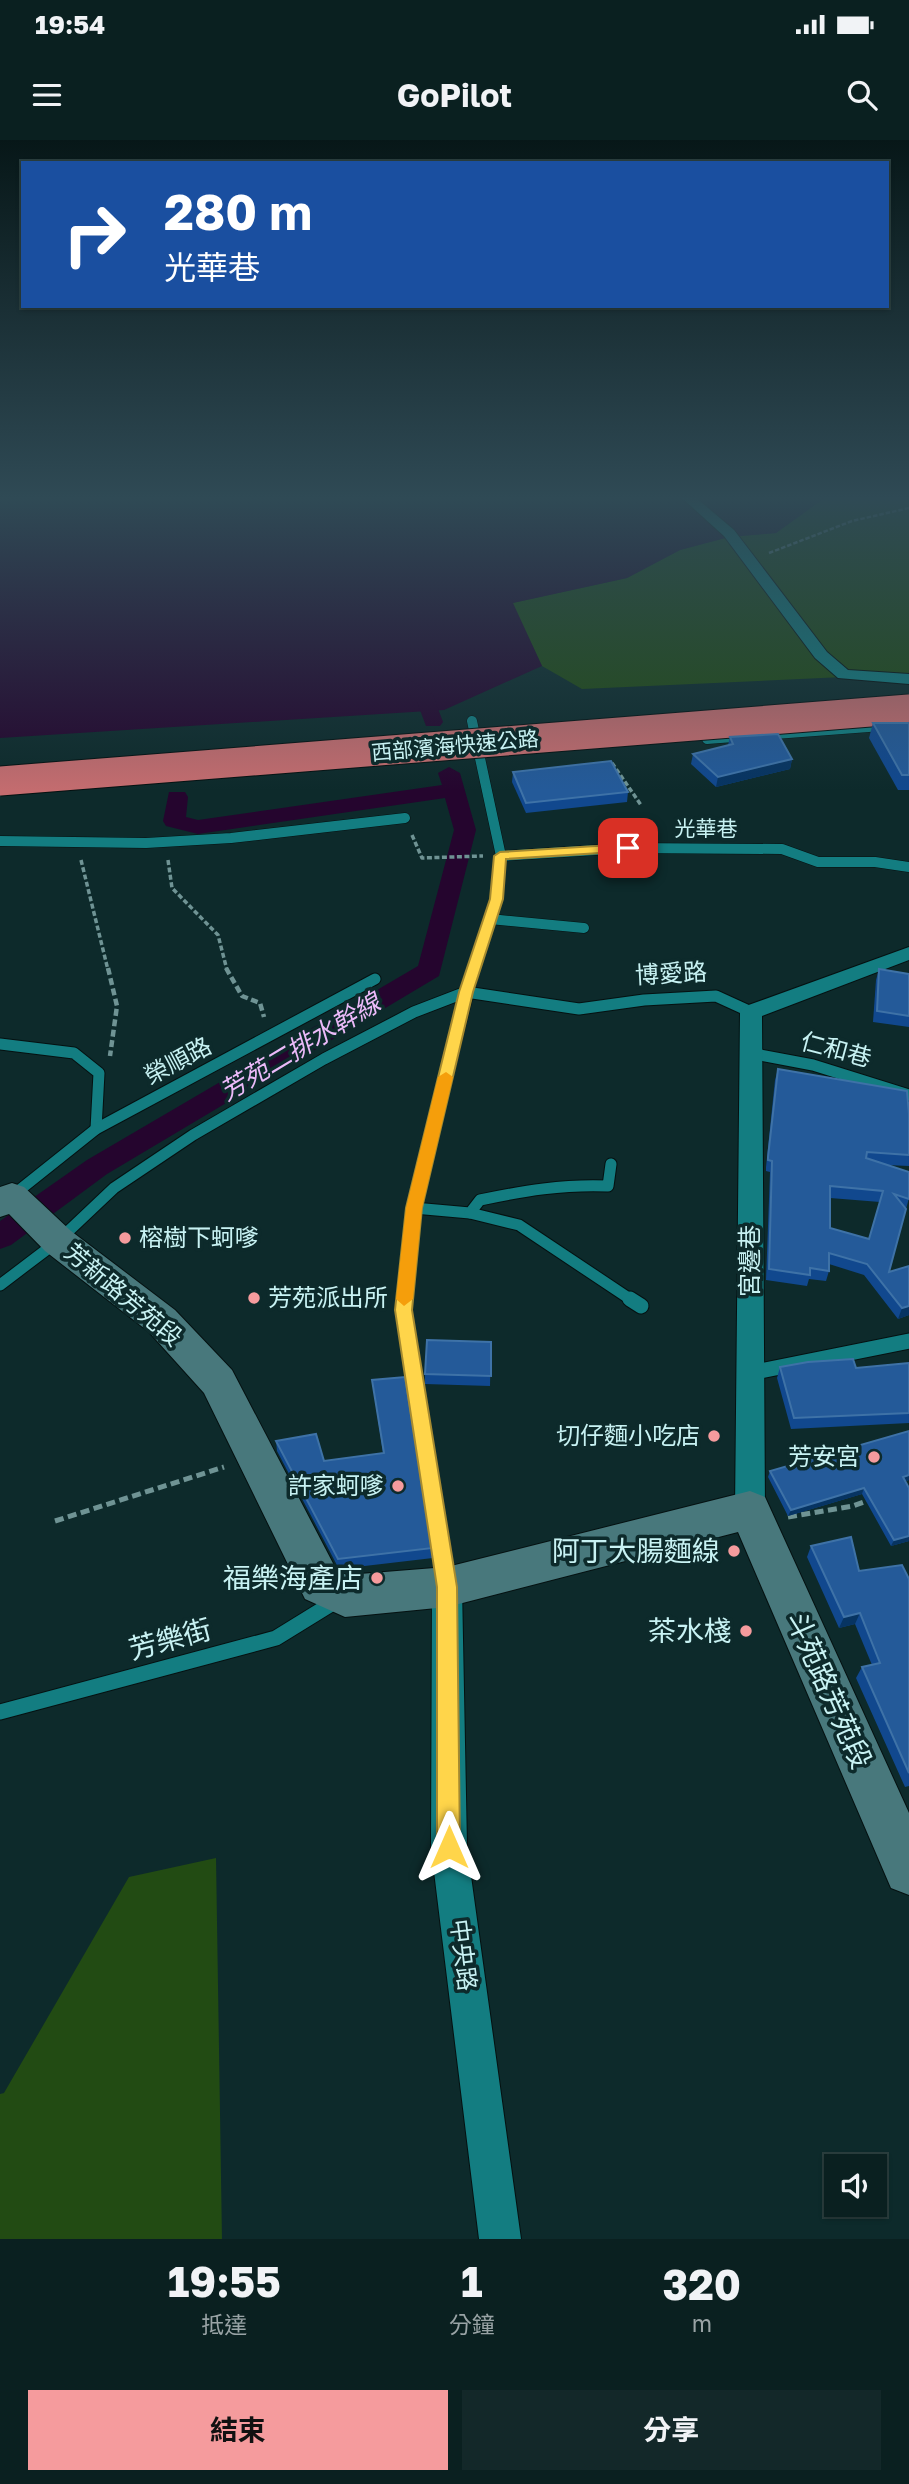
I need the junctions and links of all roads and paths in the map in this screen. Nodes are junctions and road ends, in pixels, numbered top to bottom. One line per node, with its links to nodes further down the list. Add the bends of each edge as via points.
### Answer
1 (776, 595): 2 (street, via 821,655 844,675)
2 (909, 679)
3 (909, 695): 12 (highway, 西部濱海快速公路)
4 (909, 709): 13 (highway, 西部濱海快速公路, bridge)
5 (472, 721): 9 (lane, 中央路)
6 (909, 724): 7 (lane)
7 (695, 740)
8 (493, 755): 9 (lane)
9 (480, 757): 11 (lane); 20 (lane, 中央路)
10 (608, 757): 14 (path)
11 (466, 758)
12 (0, 765)
13 (0, 781)
14 (641, 806)
15 (405, 818): 18 (lane)
16 (0, 841): 17 (lane)
17 (77, 842): 18 (lane); 32 (path, via 117,1006 110,1059)
18 (165, 842): 29 (path, via 172,888 218,935 224,964 242,996 260,1003)
19 (486, 856): 21 (path)
20 (500, 856): 22 (lane, 光華巷, via 628,848 782,849 818,862); 23 (lane, 中央路)
21 (422, 858)
22 (909, 867)
23 (490, 919): 24 (lane); 27 (lane, 中央路)
24 (584, 928)
25 (909, 953): 28 (street)
26 (375, 979): 29 (lane, 榮順路)
27 (466, 992): 28 (lane, 博愛路, via 579,1009 716,996); 37 (lane, 中央路); 39 (lane, via 414,1012 324,1059 193,1135 114,1188)
28 (751, 1012): 31 (street, 宮邊巷)
29 (270, 1036): 34 (lane, 榮順路)
30 (0, 1044): 32 (lane, via 74,1053)
31 (750, 1053): 33 (lane, 仁和巷, via 813,1065); 43 (street, 宮邊巷)
32 (99, 1073): 34 (lane)
33 (909, 1095)
34 (96, 1129): 36 (lane, 榮順路)
35 (611, 1164): 38 (lane, via 608,1186 574,1183 505,1195 480,1200)
36 (6, 1200): 39 (street, 芳新路芳苑段)
37 (414, 1208): 38 (lane); 48 (lane, 中央路, via 403,1310)
38 (470, 1213): 41 (lane, via 520,1225)
39 (58, 1241): 40 (lane); 44 (street, 芳新路芳苑段, via 162,1321 218,1382)
40 (0, 1285)
41 (641, 1306)
42 (909, 1341): 43 (lane)
43 (750, 1373): 46 (street, 宮邊巷)
44 (256, 1456): 47 (path); 49 (street, 芳新路芳苑段, via 321,1585)
45 (876, 1498): 46 (path, via 784,1518)
46 (750, 1510): 48 (street); 51 (street, 斗苑路芳苑段)
47 (55, 1521)
48 (447, 1587): 49 (street); 52 (street, 中央路, via 449,1847)
49 (345, 1596): 50 (lane, 芳樂街, via 276,1638)
50 (0, 1712)
51 (909, 1870)
52 (500, 2239)

